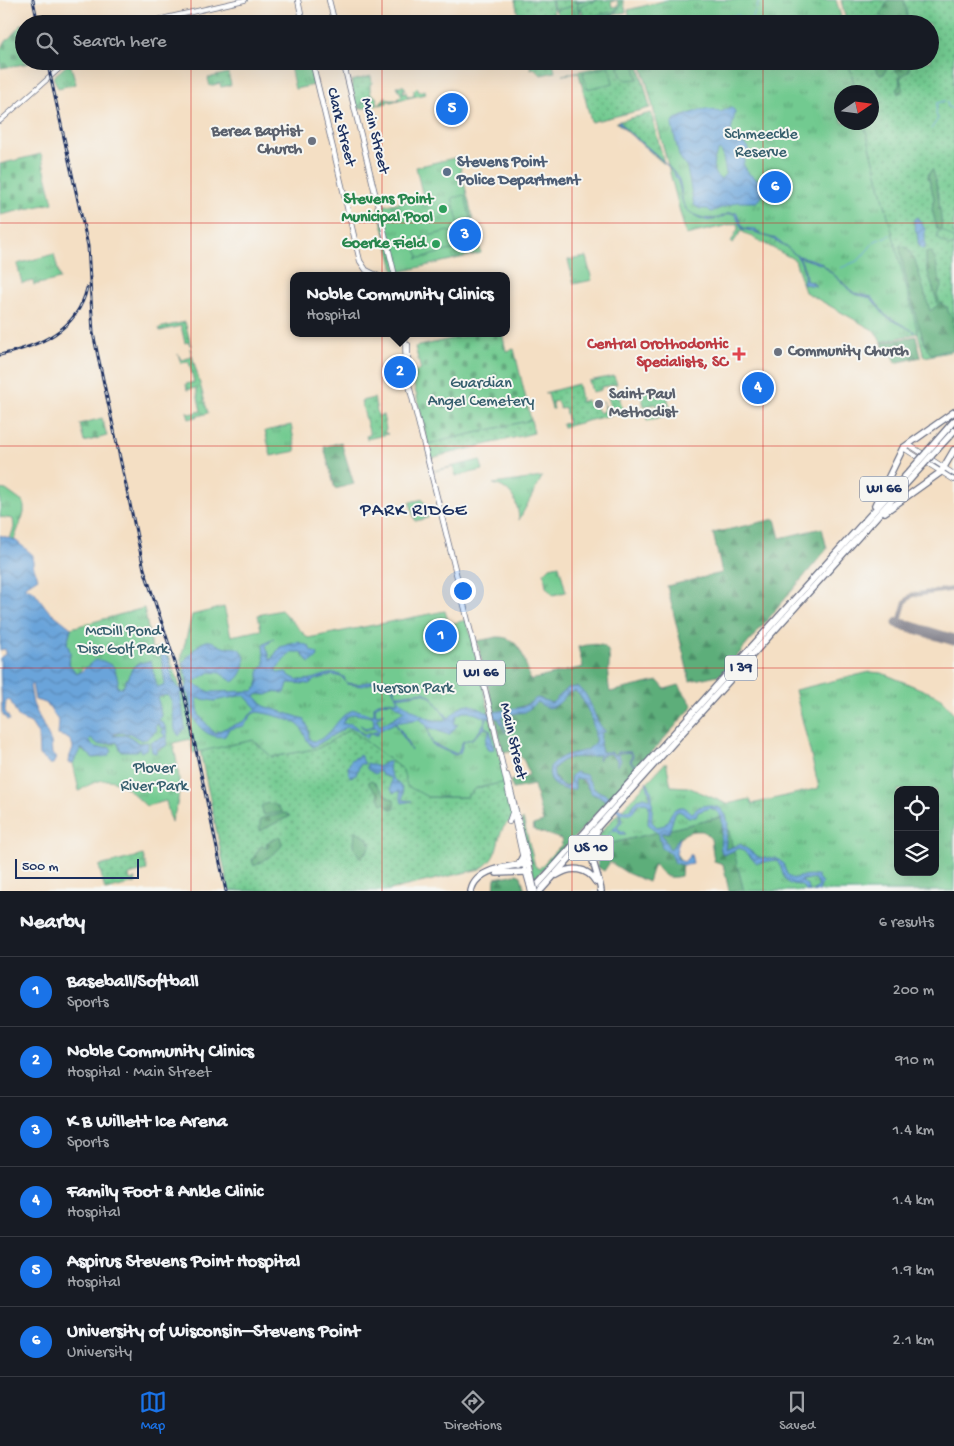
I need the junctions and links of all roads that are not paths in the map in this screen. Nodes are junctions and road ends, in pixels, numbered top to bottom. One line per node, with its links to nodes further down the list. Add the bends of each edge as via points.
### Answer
1 (245, 0): 4 (main road)
2 (298, 0): 5 (main road)
3 (329, 0): 6 (main road)
4 (179, 15)
5 (301, 15)
6 (332, 15)
7 (58, 70): 10 (main road)
8 (314, 70): 11 (main road, Clark Street, via 360,261)
9 (345, 70): 12 (main road, Main Street)
10 (0, 121)
11 (370, 272)
12 (394, 272)
13 (406, 337): 27 (main road, Main Street / WI 66, via 406,374)
14 (406, 337): 27 (main road, Main Street / WI 66, via 409,373)
15 (954, 412): 18 (highway)
16 (954, 421): 20 (highway, I 39)
17 (954, 430): 20 (highway, I 39)
18 (905, 445): 22 (main road); 26 (highway, WI 66, via 881,495)
19 (954, 450): 22 (highway)
20 (929, 454): 21 (highway, I 39, bridge)
21 (921, 463): 25 (highway, I 39); 26 (highway, I 39)
22 (943, 471): 23 (main road); 24 (main road); 25 (highway)
23 (954, 474)
24 (954, 480)
25 (873, 521): 29 (highway, I 39)
26 (859, 526): 29 (highway, I 39)
27 (492, 715): 28 (main road, Main Street / WI 66); 31 (main road, Main Street / WI 66)
28 (510, 800): 31 (main road, Main Street / WI 66); 31 (main road, via 512,814 507,823)
29 (617, 801): 30 (highway, I 39)
30 (611, 807): 33 (highway, I 39); 36 (highway, I 39); 40 (highway, US 10, via 591,847)
31 (518, 820): 32 (main road, Main Street / WI 66); 32 (main road, Main Street / WI 66)
32 (525, 855): 34 (highway); 35 (main road, Main Street / WI 66)
33 (559, 860): 37 (highway, US 10)
34 (518, 866): 35 (highway); 38 (highway, via 483,874 475,881)
35 (526, 867): 37 (highway, Main Street); 37 (highway, Main Street); 38 (highway, via 481,878)
36 (548, 882): 39 (highway, I 39); 40 (highway, via 567,870 578,869 593,876)
37 (532, 889)
38 (472, 891)
39 (540, 891)
40 (600, 891)

